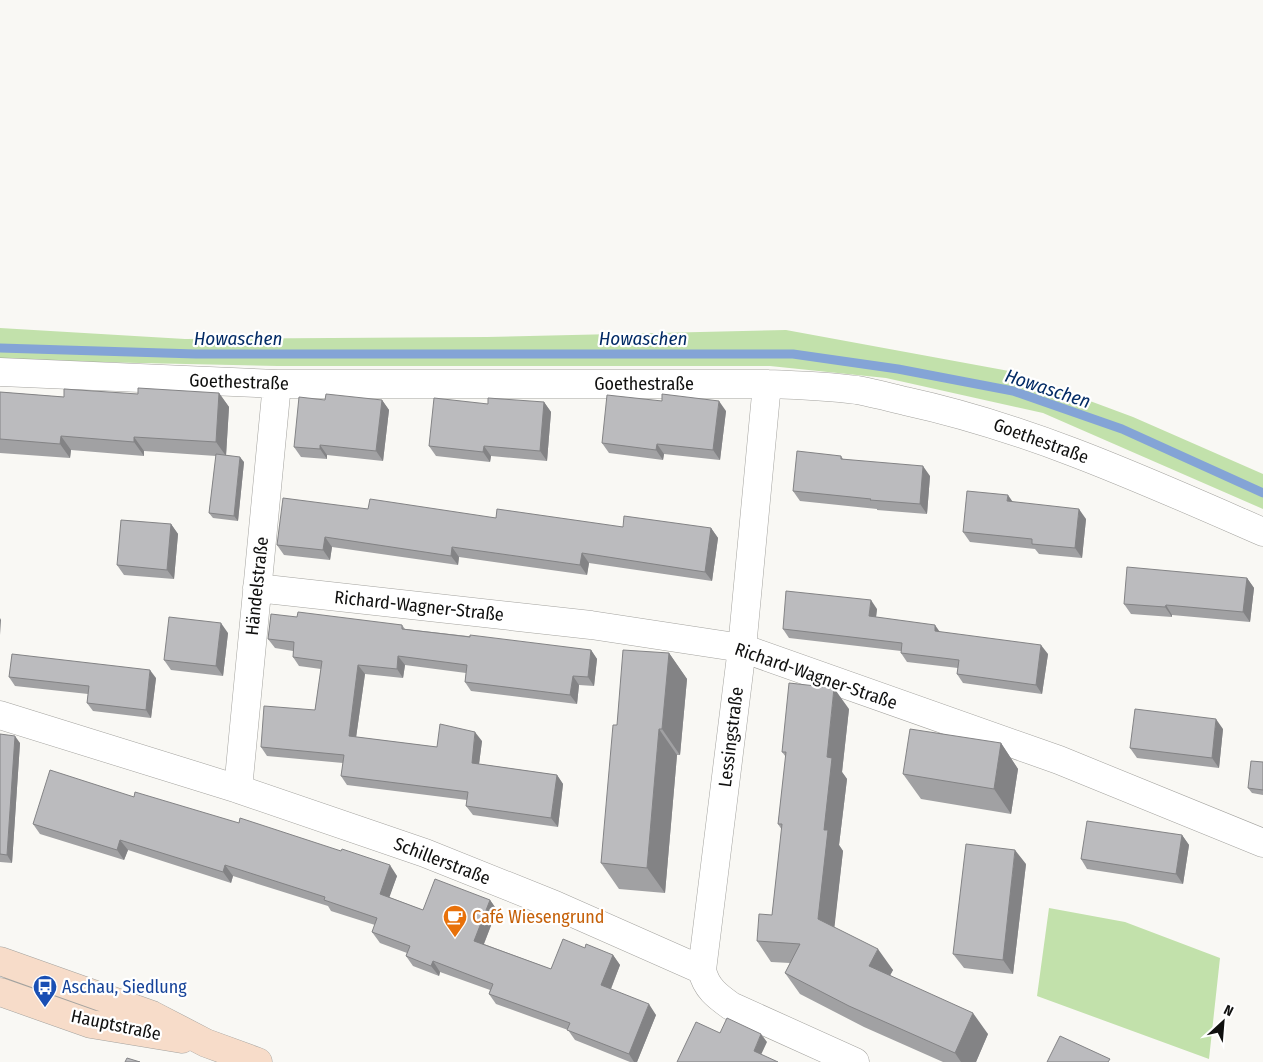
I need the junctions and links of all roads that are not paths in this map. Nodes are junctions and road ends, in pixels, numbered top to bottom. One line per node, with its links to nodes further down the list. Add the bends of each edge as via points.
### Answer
1 (0, 372): 2 (street, Goethestraße)
2 (277, 384): 3 (street, Goethestraße); 5 (street, Händelstraße)
3 (767, 384): 4 (street, Goethestraße, via 858,390 986,421 1083,456); 6 (street, Lessingstraße)
4 (1263, 532)
5 (257, 588): 6 (street, Richard-Wagner-Straße, via 591,626); 8 (street, Händelstraße)
6 (742, 648): 9 (street, Richard-Wagner-Straße, via 1059,760); 11 (street, Lessingstraße)
7 (0, 715): 8 (street, Schillerstraße)
8 (238, 788): 11 (street, Schillerstraße, via 425,854)
9 (1263, 843)
10 (0, 961): 13 (main road, Hauptstraße, via 152,1015)
11 (702, 970): 15 (street, via 704,980 715,994 731,1006)
12 (0, 992): 13 (main road, Hauptstraße, via 91,1024)
13 (206, 1042): 14 (main road, Hauptstraße)
14 (258, 1062)
15 (855, 1062)

